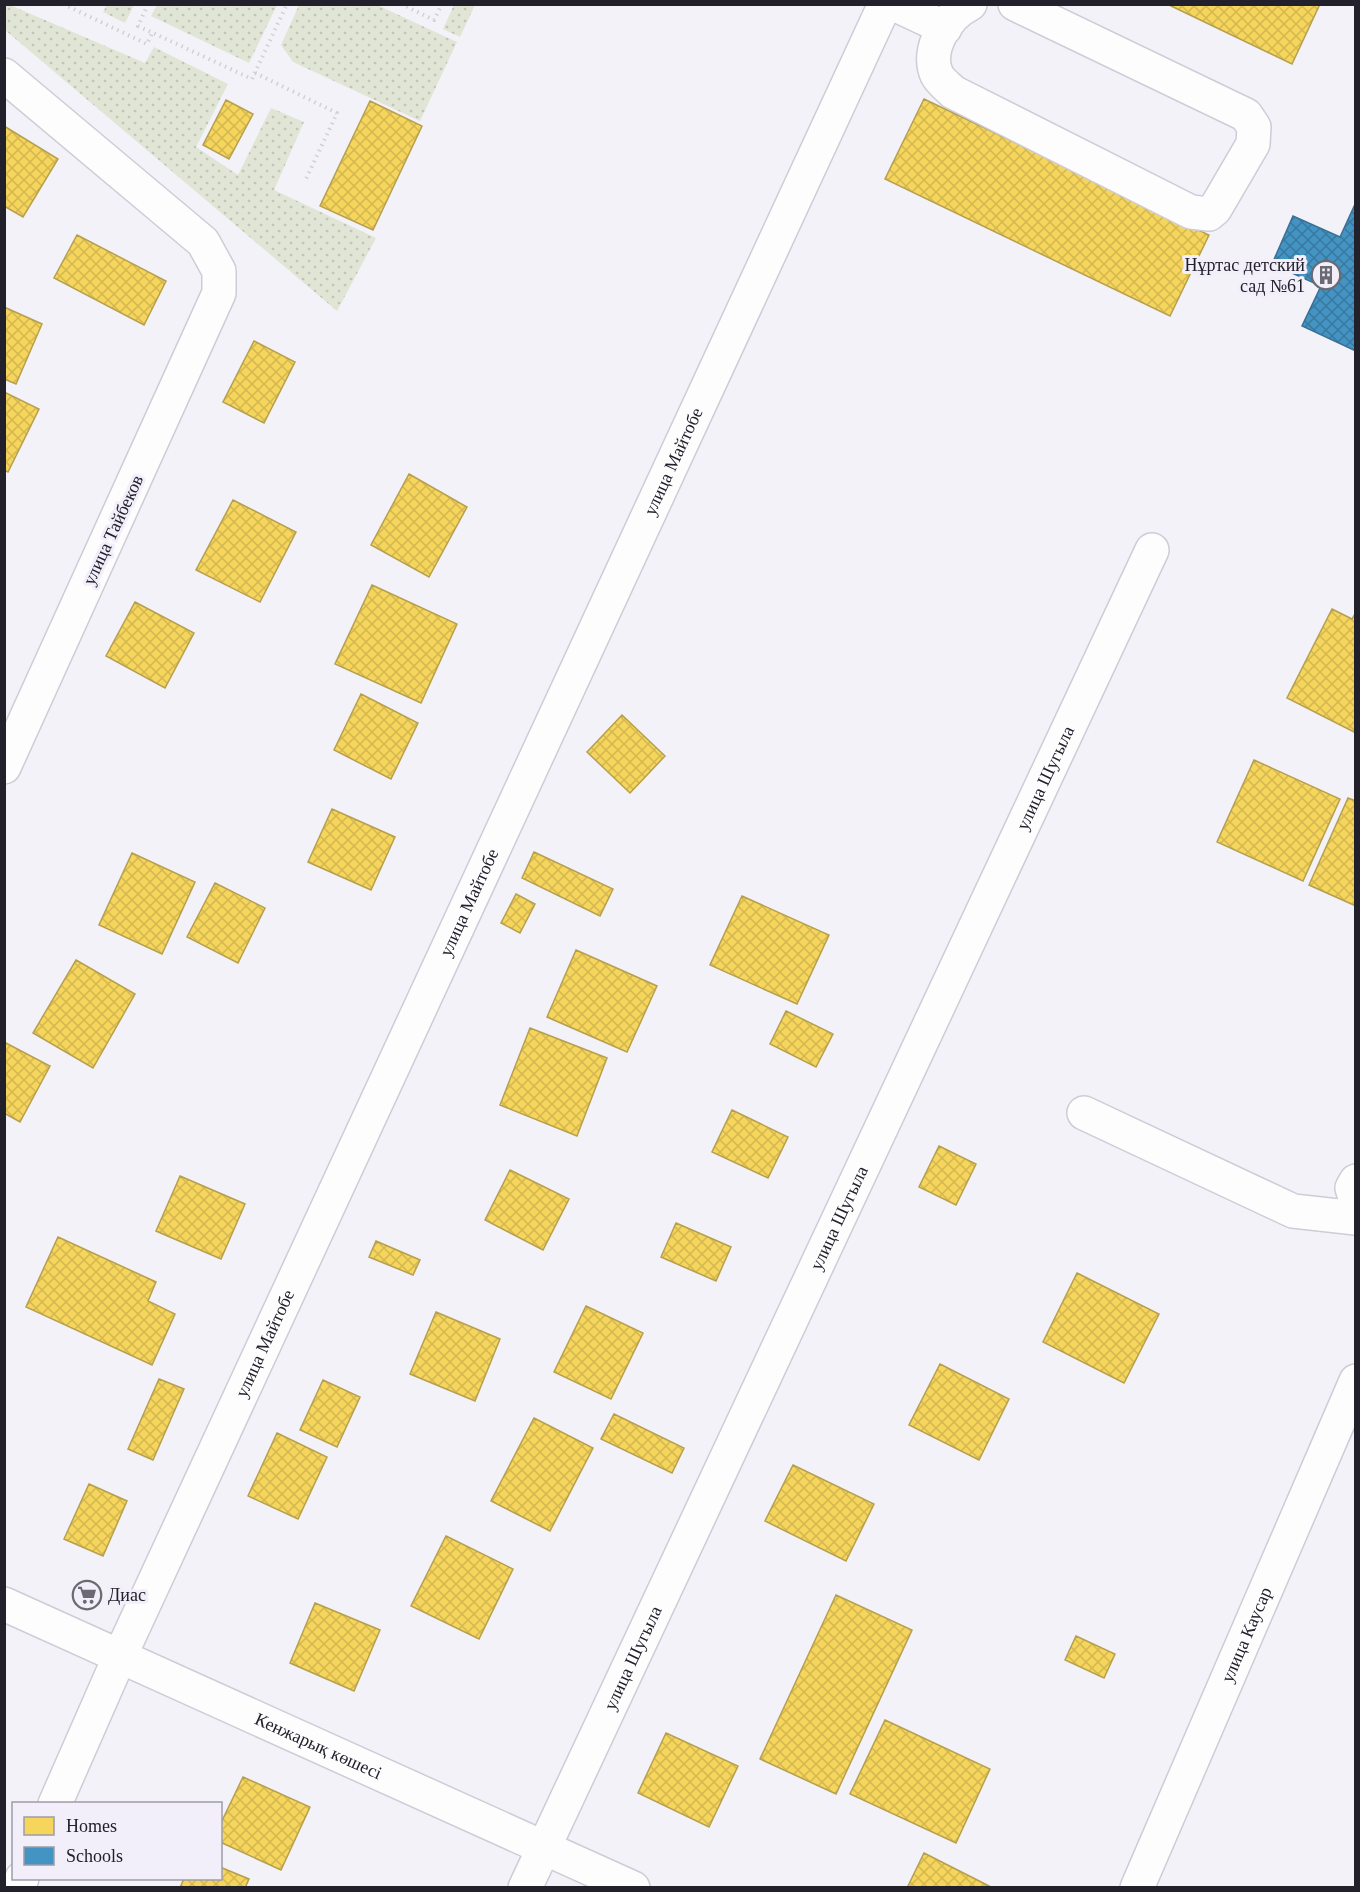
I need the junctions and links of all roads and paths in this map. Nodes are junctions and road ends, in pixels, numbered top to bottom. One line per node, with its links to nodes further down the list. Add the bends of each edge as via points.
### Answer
1 (63, 4): 11 (path, via 147,44)
2 (148, 4): 11 (path, via 138,26)
3 (287, 4): 12 (path)
4 (401, 4): 5 (path, via 434,20)
5 (442, 4)
6 (885, 4): 23 (street, улица Майтобе)
7 (894, 4): 10 (street)
8 (970, 4): 10 (street)
9 (1015, 4): 10 (street, via 1246,115 1254,127 1253,144 1215,209 1209,214 1191,212 953,92 938,76 933,60)
10 (945, 28)
11 (152, 33): 12 (path, via 252,79)
12 (255, 74): 14 (path, via 338,113)
13 (4, 75): 16 (street, улица Тайбеков, via 203,242 219,271 219,293)
14 (306, 179)
15 (1152, 550): 25 (street, улица Шугыла)
16 (4, 767)
17 (1084, 1113): 20 (street, via 1293,1211)
18 (1356, 1181): 19 (street, via 1352,1188)
19 (1356, 1201)
20 (1356, 1218)
21 (1356, 1382): 28 (street, улица Каусар)
22 (4, 1604): 23 (street, Кенжарық көшесі)
23 (120, 1656): 24 (street, улица Майтобе); 25 (street, Кенжарық көшесі)
24 (55, 1802)
25 (544, 1846): 26 (street, улица Шугыла); 27 (street, Кенжарық көшесі)
26 (525, 1887)
27 (633, 1887)
28 (1137, 1887)

